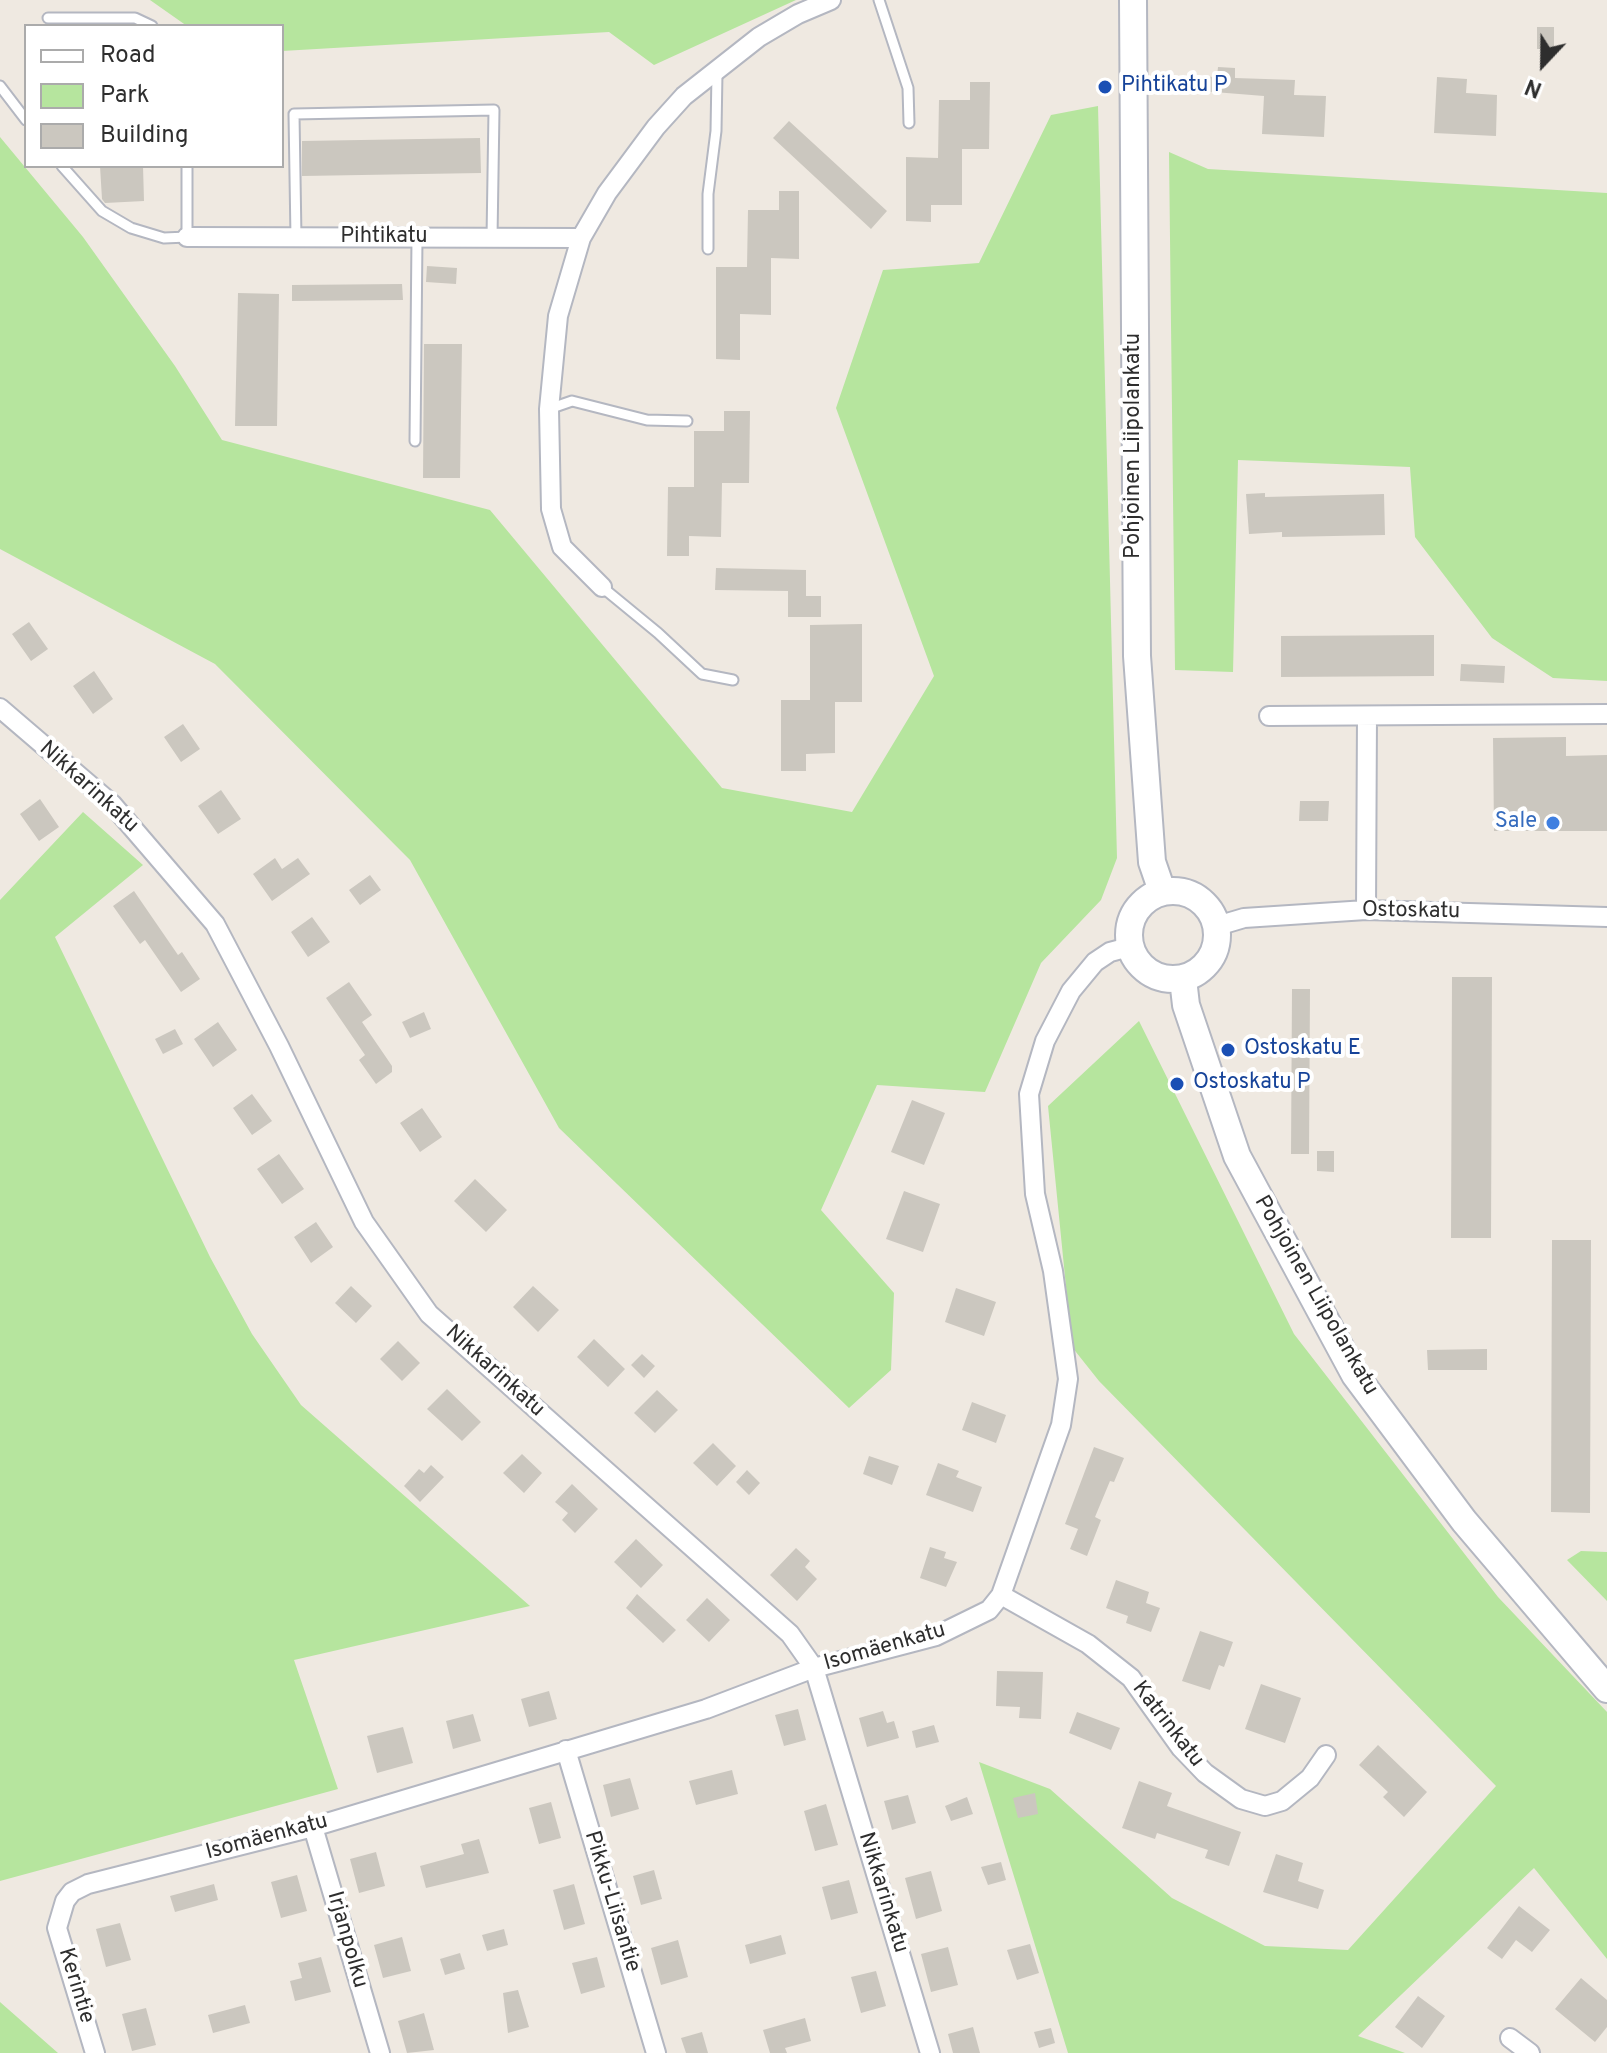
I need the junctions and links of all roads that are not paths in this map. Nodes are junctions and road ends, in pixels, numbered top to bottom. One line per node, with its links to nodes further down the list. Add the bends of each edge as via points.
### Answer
1 (831, 0): 6 (street, via 759,37)
2 (879, 0): 9 (lane, via 908,88)
3 (1133, 0): 27 (street, Pohjoinen Liipolankatu, via 1137,656 1152,862)
4 (48, 18): 5 (lane, via 135,18)
5 (148, 24)
6 (717, 69): 16 (street, via 656,127); 17 (lane)
7 (0, 86): 8 (lane)
8 (24, 117)
9 (909, 123)
10 (64, 168): 12 (lane, via 102,211 131,228 161,238)
11 (187, 168): 12 (lane)
12 (187, 237): 13 (street, Pihtikatu)
13 (296, 238): 14 (street, Pihtikatu); 15 (lane, via 294,114 494,110)
14 (417, 238): 15 (street, Pihtikatu); 20 (lane)
15 (492, 238): 16 (street, Pihtikatu)
16 (581, 238): 18 (street, via 558,316)
17 (708, 249)
18 (549, 409): 19 (lane, via 572,401 647,420); 21 (street, via 551,509 562,547)
19 (687, 421)
20 (415, 441)
21 (602, 587): 22 (lane, via 702,674)
22 (733, 680)
23 (0, 708): 34 (street, Nikkarinkatu, via 119,811 215,924 364,1222 429,1314 790,1634)
24 (1607, 714): 26 (street)
25 (1269, 716): 26 (street)
26 (1367, 716): 28 (street)
27 (1162, 891): 30 (street, via 1196,896); 31 (street, via 1141,902 1132,915)
28 (1366, 910): 29 (street, Ostoskatu); 30 (street, Ostoskatu, via 1244,918)
29 (1607, 917)
30 (1217, 926): 32 (street, via 1212,957)
31 (1129, 947): 32 (street, via 1139,964 1161,978); 33 (street, via 1095,962 1071,991 1045,1041 1029,1094 1035,1194 1053,1271 1068,1379 1061,1425)
32 (1183, 979): 35 (street, Pohjoinen Liipolankatu, via 1186,1005 1237,1156 1355,1375 1464,1521)
33 (1001, 1595): 34 (street, Isomäenkatu, via 989,1610 936,1636); 37 (street, Katrinkatu, via 1088,1644 1131,1678 1181,1748 1241,1799 1265,1806 1282,1801 1310,1778)
34 (814, 1668): 36 (street, Isomäenkatu, via 706,1709); 44 (street, Nikkarinkatu)
35 (1607, 1689)
36 (566, 1750): 38 (street, Isomäenkatu); 43 (street, Pikku-Liisantie)
37 (1326, 1755)
38 (313, 1827): 39 (street, Isomäenkatu); 42 (street, Irjanpolku)
39 (88, 1884): 41 (street, Kerintie, via 65,1901 57,1928)
40 (1510, 2038): 45 (street)
41 (95, 2053)
42 (380, 2053)
43 (656, 2053)
44 (930, 2053)
45 (1530, 2053)

